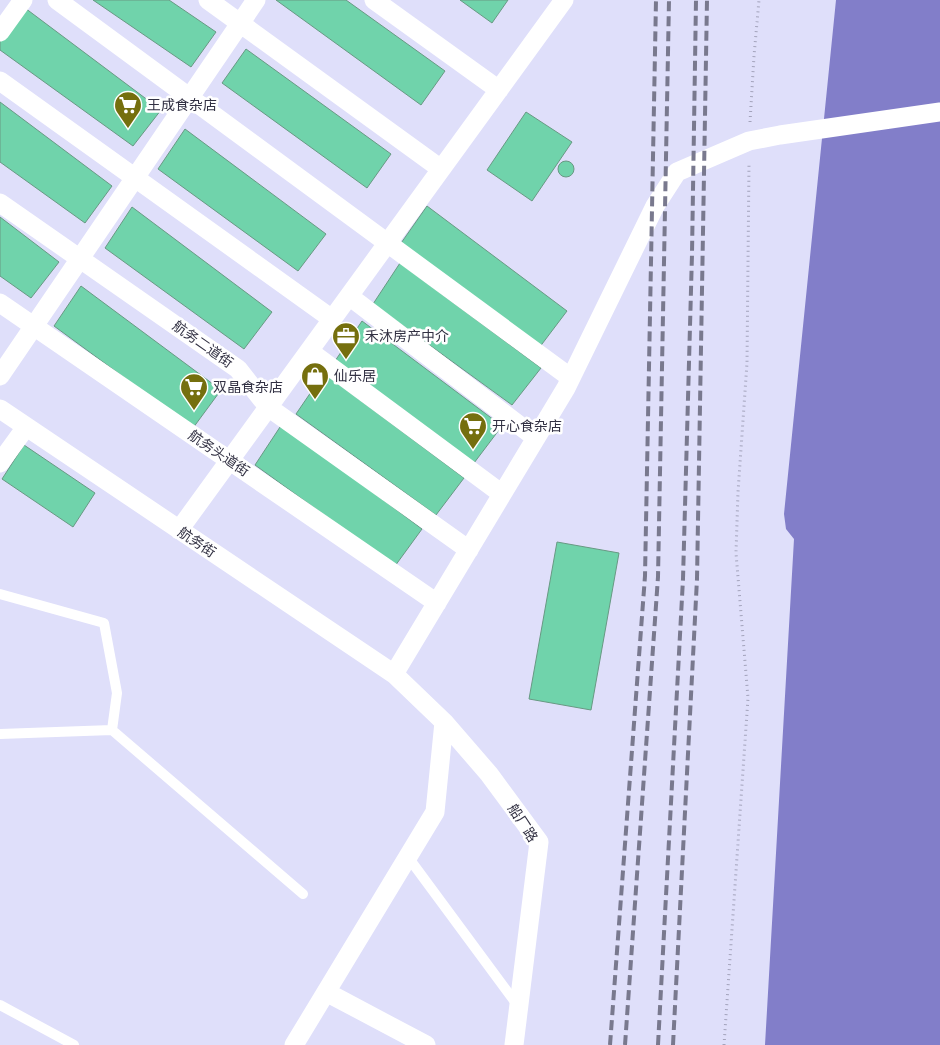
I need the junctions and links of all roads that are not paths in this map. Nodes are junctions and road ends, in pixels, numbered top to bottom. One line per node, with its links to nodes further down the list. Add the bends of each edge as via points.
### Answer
1 (22, 0): 8 (street)
2 (57, 0): 11 (street)
3 (208, 0): 7 (street)
4 (256, 0): 7 (street)
5 (374, 0): 10 (street)
6 (564, 0): 10 (street)
7 (240, 24): 11 (street); 13 (street)
8 (0, 32)
9 (0, 81): 14 (street)
10 (499, 90): 13 (street)
11 (190, 98): 14 (street); 16 (street)
12 (940, 112): 24 (street, via 749,141 677,172 655,206)
13 (442, 169): 16 (street)
14 (135, 178): 17 (street); 20 (street)
15 (0, 203): 17 (street, 航务二道街)
16 (387, 244): 18 (street); 24 (street)
17 (80, 259): 21 (street); 25 (street, 航务二道街, via 238,369)
18 (349, 296): 20 (street); 28 (street)
19 (0, 304): 21 (street, 航务头道街)
20 (332, 319): 22 (street)
21 (34, 326): 23 (street); 29 (street, 航务头道街)
22 (309, 351): 25 (street); 31 (street)
23 (0, 376)
24 (571, 378): 28 (street)
25 (268, 407): 29 (street); 33 (street, 航务二道街)
26 (0, 409): 27 (street, 航务街)
27 (26, 427): 30 (street); 32 (street, 航务街)
28 (536, 438): 31 (street)
29 (230, 460): 32 (street); 35 (street, 航务头道街)
30 (0, 463)
31 (502, 494): 33 (street)
32 (179, 530): 36 (street, 航务街)
33 (469, 550): 35 (street)
34 (0, 594): 38 (lane, via 104,623 117,693)
35 (437, 603): 36 (street)
36 (394, 674): 37 (street, 船厂路)
37 (444, 722): 40 (street, via 435,812); 44 (street, 船厂路, via 490,774 539,842)
38 (112, 730): 39 (lane); 41 (lane)
39 (0, 734)
40 (408, 857): 42 (street); 44 (lane)
41 (303, 894)
42 (326, 992): 46 (street); 47 (street)
43 (0, 1005): 45 (lane)
44 (519, 1007): 48 (street, 船厂路)
45 (74, 1045)
46 (294, 1045)
47 (426, 1045)
48 (514, 1045)

